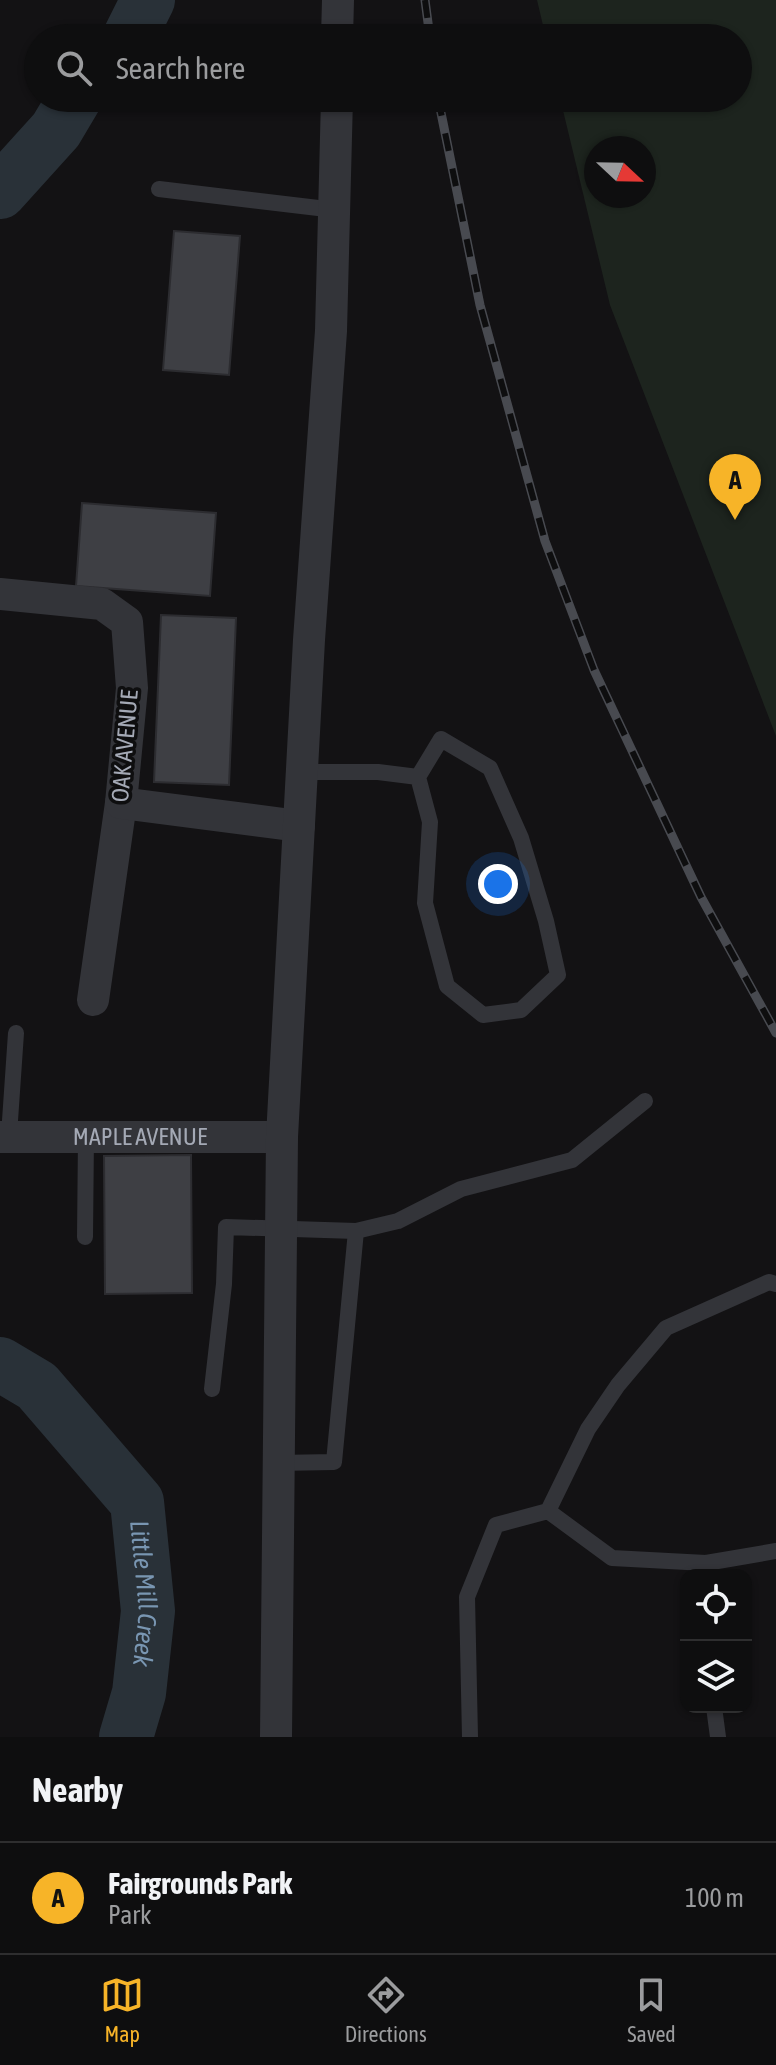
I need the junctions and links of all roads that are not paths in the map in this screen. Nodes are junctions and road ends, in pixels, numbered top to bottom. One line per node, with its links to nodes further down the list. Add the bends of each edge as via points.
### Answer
1 (338, 0): 2 (street)
2 (337, 24)
3 (337, 112): 5 (street)
4 (159, 189): 5 (lane)
5 (335, 210): 7 (street)
6 (0, 594): 9 (street, OAK AVENUE, via 102,604 127,622 132,688)
7 (302, 772): 8 (lane); 10 (street)
8 (418, 777): 8 (lane, via 430,822 425,903 447,986 483,1015 521,1010 558,975 521,838 490,768 441,739)
9 (121, 803): 10 (street); 11 (street, OAK AVENUE)
10 (299, 826): 16 (street)
11 (93, 1000)
12 (16, 1033): 14 (lane)
13 (645, 1101): 18 (lane, via 572,1160 461,1189 398,1221)
14 (4, 1136): 15 (street, MAPLE AVENUE)
15 (86, 1136): 16 (street, MAPLE AVENUE); 19 (lane)
16 (282, 1137): 17 (street)
17 (279, 1228): 18 (lane); 21 (lane, via 226,1227); 22 (street)
18 (356, 1231): 22 (lane, via 334,1462)
19 (85, 1237)
20 (776, 1284): 23 (lane, via 769,1282 666,1328 588,1429)
21 (212, 1389)
22 (277, 1463): 27 (street)
23 (548, 1511): 25 (lane, via 612,1558); 28 (lane, via 496,1525 467,1597)
24 (776, 1551): 25 (lane)
25 (706, 1569)
26 (715, 1713): 29 (lane)
27 (276, 1737)
28 (470, 1737)
29 (718, 1737)

